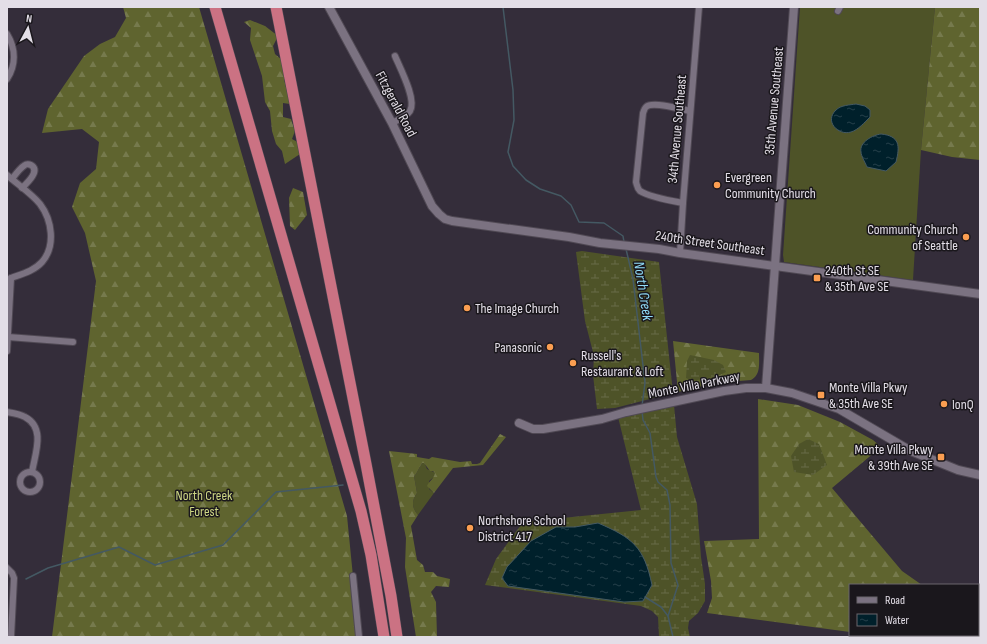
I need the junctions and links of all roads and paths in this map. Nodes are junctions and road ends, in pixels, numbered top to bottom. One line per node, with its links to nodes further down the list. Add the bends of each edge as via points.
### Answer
1 (215, 7): 34 (highway, via 361,510)
2 (220, 7): 35 (highway, via 366,514)
3 (276, 7): 24 (highway)
4 (284, 7): 24 (highway)
5 (329, 7): 12 (street, Fitzgerald Road)
6 (699, 7): 11 (street, 34th Avenue Southeast)
7 (794, 7): 18 (street, 35th Avenue Southeast)
8 (7, 34): 10 (street, via 11,41 14,63)
9 (395, 56): 12 (street, via 412,98 412,105 405,116)
10 (8, 79)
11 (690, 110): 15 (street, 34th Avenue Southeast); 15 (street, via 661,105 646,108 643,113 636,182 640,191)
12 (392, 123): 16 (street, Fitzgerald Road, via 432,206)
13 (9, 177): 14 (street); 14 (street, via 24,166 32,166 34,174)
14 (22, 188): 19 (street, via 39,203 47,216 50,241 48,253 41,263 28,272)
15 (683, 203): 17 (street, 34th Avenue Southeast)
16 (439, 214): 17 (street, 240th Street Southeast, via 457,222)
17 (680, 253): 18 (street, 240th Street Southeast)
18 (774, 265): 20 (street, 240th Street Southeast); 25 (street, 35th Avenue Southeast)
19 (9, 276): 21 (street)
20 (980, 294)
21 (8, 337): 22 (street); 23 (street)
22 (73, 342)
23 (7, 351)
24 (347, 355): 36 (highway); 37 (highway, via 390,554)
25 (766, 388): 27 (street, Monte Villa Parkway, via 724,391 602,419 543,429); 29 (street, Monte Villa Parkway, via 813,399 839,409 911,450 958,470)
26 (7, 412): 28 (street, via 26,417 38,432)
27 (519, 423)
28 (32, 472)
29 (980, 475)
30 (7, 568): 32 (street, via 14,578)
31 (353, 576): 33 (street)
32 (11, 637)
33 (359, 637)
34 (384, 637)
35 (388, 637)
36 (397, 637)
37 (403, 637)

